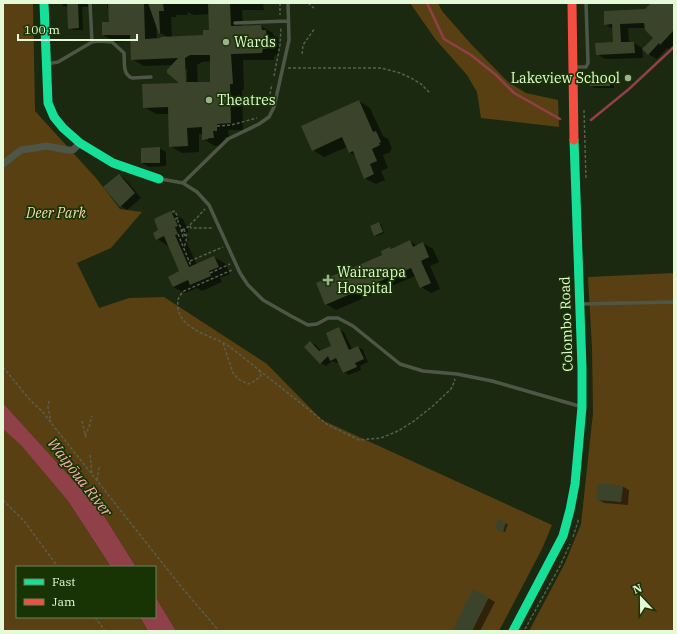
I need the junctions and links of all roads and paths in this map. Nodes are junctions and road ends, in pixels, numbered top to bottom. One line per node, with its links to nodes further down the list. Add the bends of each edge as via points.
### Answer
1 (44, 3): 15 (street)
2 (90, 3): 13 (lane)
3 (280, 3): 10 (path)
4 (288, 3): 9 (lane)
5 (308, 3): 8 (path)
6 (572, 3): 16 (street, Colombo Road)
7 (586, 3): 16 (lane, via 588,63 586,67)
8 (315, 9)
9 (288, 21): 10 (lane); 17 (lane, via 289,40)
10 (280, 22): 11 (lane); 20 (path, via 279,51)
11 (235, 23)
12 (315, 28): 14 (path, via 303,45)
13 (92, 42): 15 (lane, via 58,62); 18 (lane, via 112,42 120,48 124,53 125,71 129,77)
14 (302, 54)
15 (46, 64): 23 (street, via 50,110 58,123)
16 (573, 67): 42 (street, Colombo Road)
17 (283, 68): 19 (path, via 381,68 411,78); 26 (lane, via 270,117 228,139)
18 (151, 77)
19 (430, 93)
20 (267, 109)
21 (258, 118): 22 (path)
22 (217, 126)
23 (80, 144): 24 (street, via 73,150 46,146 21,150); 25 (street, via 113,163)
24 (3, 164)
25 (159, 179): 26 (lane)
26 (183, 183): 27 (lane, via 197,192)
27 (209, 205): 31 (lane); 32 (path)
28 (172, 212): 29 (path, via 175,211)
29 (178, 218): 30 (path); 33 (path)
30 (175, 219)
31 (218, 225): 32 (path, via 212,228); 34 (lane)
32 (190, 226): 33 (path)
33 (182, 230): 35 (path, via 187,237); 35 (path, via 178,233)
34 (227, 245): 36 (path); 37 (lane)
35 (184, 248): 36 (path)
36 (190, 261): 38 (path)
37 (235, 262): 39 (lane); 40 (path)
38 (191, 266)
39 (238, 267): 43 (path, via 184,291 177,300 178,312 188,326); 46 (lane, via 248,285 263,300 308,325 317,324 328,318 338,318 353,326 400,364)
40 (210, 273)
41 (674, 302): 42 (lane)
42 (580, 304): 48 (street, Colombo Road)
43 (223, 343): 45 (path); 45 (path, via 233,373 238,379 248,384 253,382 261,376)
44 (3, 367): 51 (path)
45 (259, 370): 46 (path, via 328,425 359,440 381,438 414,421 450,389 455,380)
46 (448, 373): 48 (lane, via 492,381)
47 (49, 401): 51 (path)
48 (582, 407): 61 (street, Colombo Road, via 574,484 563,536)
49 (92, 416): 50 (path, via 86,437)
50 (82, 421)
51 (51, 423): 54 (path)
52 (90, 455): 54 (path)
53 (99, 468): 55 (path)
54 (92, 474): 55 (path)
55 (97, 480): 60 (path)
56 (3, 500): 57 (path, via 24,521)
57 (57, 566)
58 (96, 618): 59 (path)
59 (105, 631)
60 (219, 631)
61 (513, 631)

